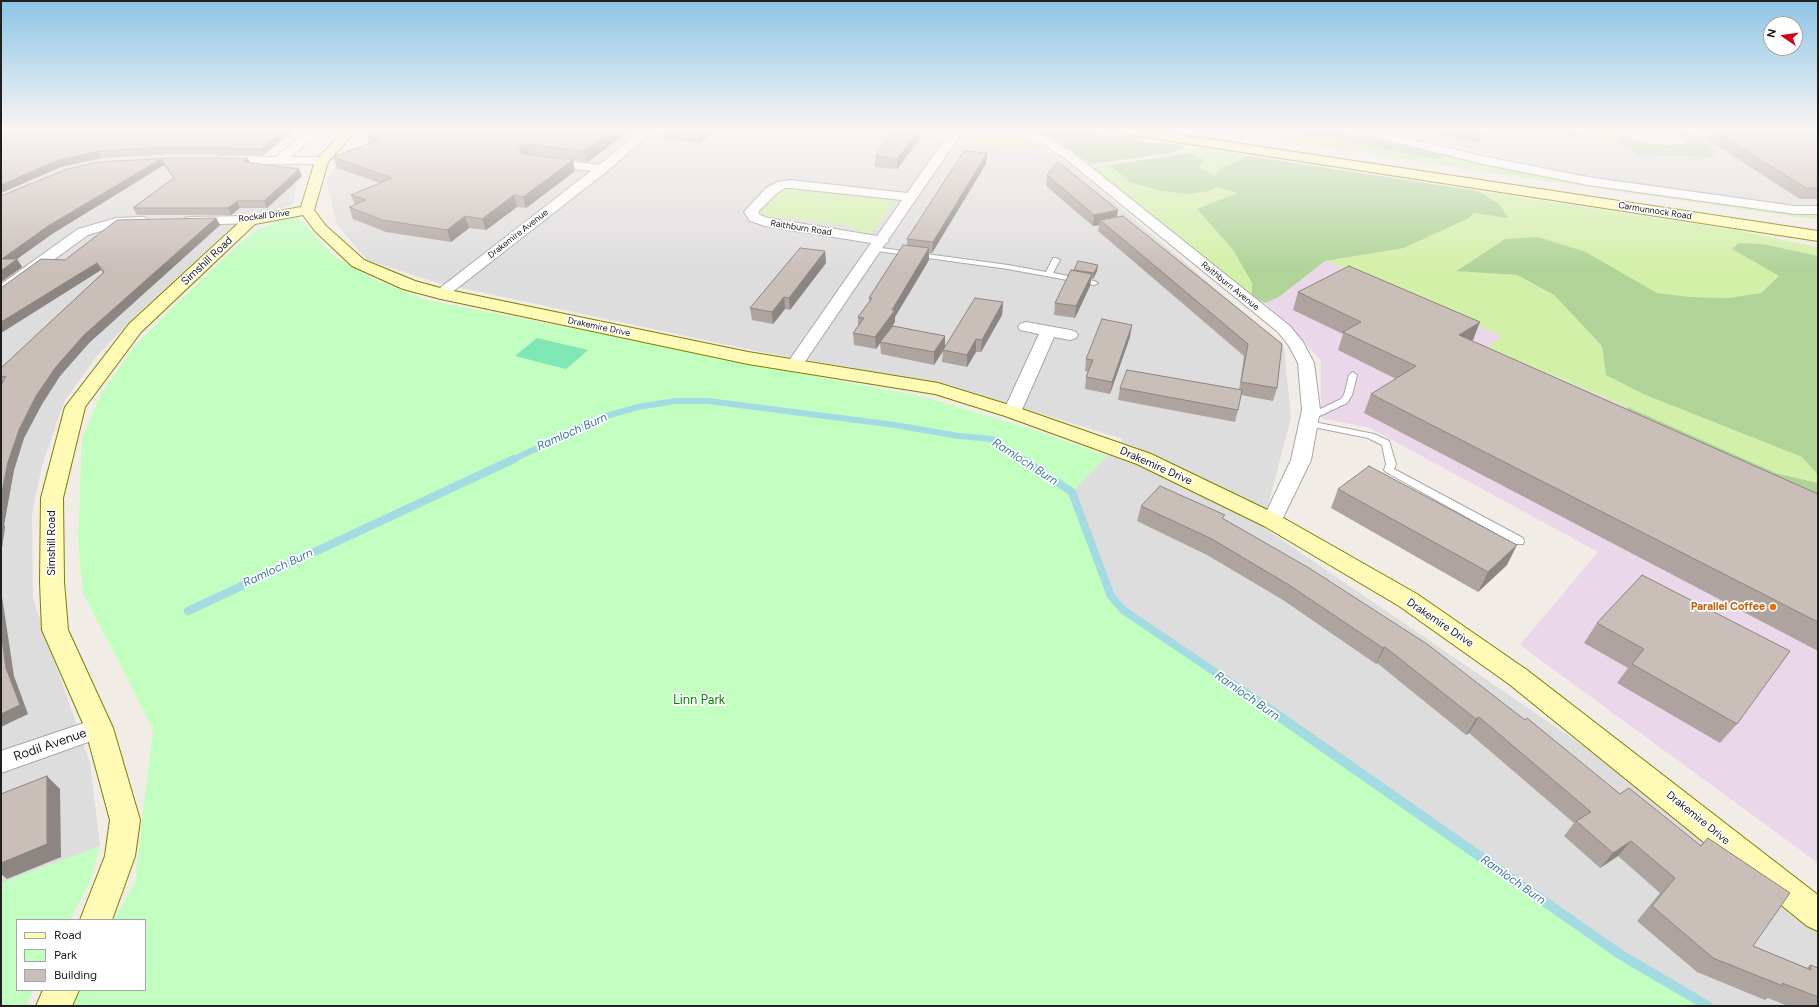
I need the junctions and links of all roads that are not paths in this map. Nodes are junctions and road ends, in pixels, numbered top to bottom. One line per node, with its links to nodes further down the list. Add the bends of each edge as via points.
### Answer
1 (318, 175): 9 (street)
2 (594, 175): 21 (street, Drakemire Avenue)
3 (926, 175): 8 (street)
4 (1093, 175): 28 (street, Raithburn Avenue, via 1284,329 1297,345 1306,363 1311,410)
5 (1419, 175): 15 (street, Carmunnock Road)
6 (1480, 175): 14 (street, Carmunnock Road)
7 (1558, 175): 10 (street, Carmunnock Road, via 1795,210)
8 (911, 197): 16 (street); 16 (street, Raithburn Road, via 790,184 771,191 751,212 755,218 766,222)
9 (307, 210): 11 (street, Rockall Drive); 21 (street, Drakemire Drive, via 320,228 358,263 409,285)
10 (1818, 210)
11 (250, 220): 13 (street, Rockall Drive); 31 (street, Simshill Road, via 134,328 75,407 52,498 54,630)
12 (154, 221): 20 (street, via 116,222 82,232)
13 (176, 221)
14 (1818, 224)
15 (1818, 236)
16 (879, 245): 18 (lane); 25 (street)
17 (1056, 260): 18 (lane)
18 (1048, 275): 19 (lane)
19 (1094, 283)
20 (1, 291)
21 (441, 294): 25 (street, Drakemire Drive, via 748,358)
22 (1026, 327): 23 (street)
23 (1049, 331): 24 (street); 27 (street)
24 (1070, 335)
25 (794, 365): 27 (street, Drakemire Drive, via 938,389)
26 (1353, 375): 28 (lane, via 1344,401)
27 (1012, 412): 29 (street, Drakemire Drive, via 1144,459)
28 (1308, 421): 29 (street, Raithburn Avenue, via 1301,460); 30 (lane, via 1371,436 1386,443 1391,464 1389,470)
29 (1272, 521): 33 (street, Drakemire Drive, via 1408,600 1518,677)
30 (1519, 541)
31 (100, 728): 32 (street, Rodil Avenue); 34 (street, Simshill Road, via 124,820 120,856)
32 (1, 762)
33 (1818, 915)
34 (96, 919)
35 (61, 991): 36 (street)
36 (53, 1006)

